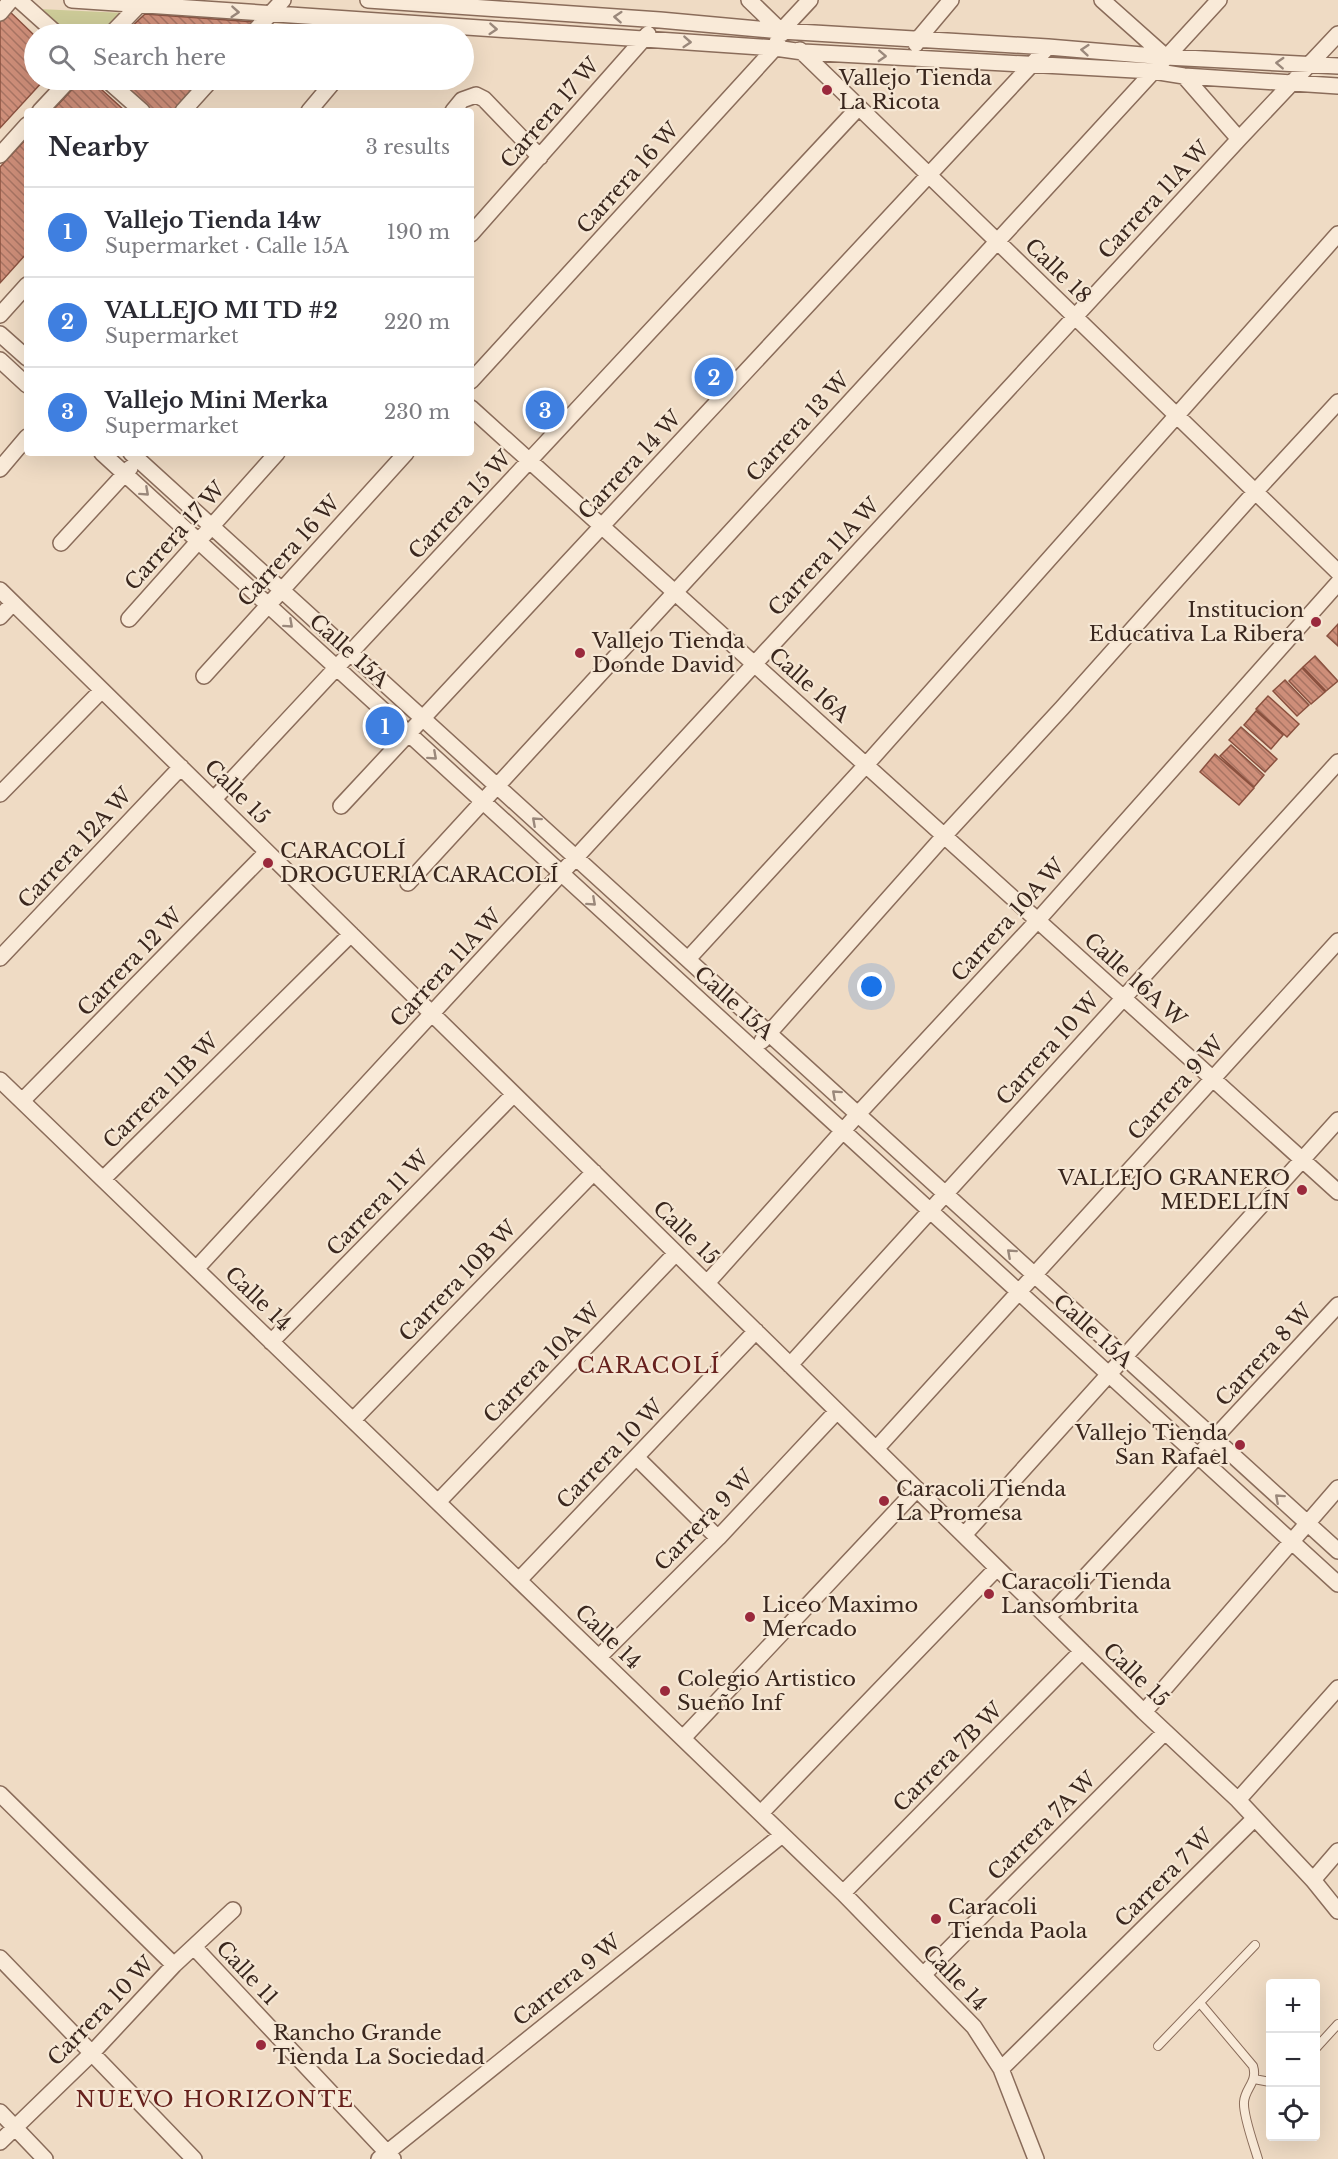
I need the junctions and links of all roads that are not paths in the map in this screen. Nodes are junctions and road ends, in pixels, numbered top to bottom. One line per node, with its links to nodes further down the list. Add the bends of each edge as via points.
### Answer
1 (11, 0): 14 (street)
2 (19, 0): 18 (street)
3 (72, 0): 11 (street)
4 (283, 0): 15 (street)
5 (368, 0): 12 (street)
6 (749, 0): 23 (street, Calle 18)
7 (810, 0): 23 (street, Carrera 16 W)
8 (951, 0): 26 (street)
9 (1102, 0): 32 (street)
10 (1219, 0): 32 (street, Carrera 13 W)
11 (141, 2): 15 (street, one-way to 15); 19 (street)
12 (398, 2): 13 (street); 17 (street)
13 (545, 6): 16 (street, one-way to 13); 24 (street)
14 (0, 13)
15 (270, 14): 17 (street); 20 (street)
16 (660, 20): 23 (street); 27 (street, Carrera 17 W)
17 (383, 22): 21 (street, one-way to 21)
18 (46, 24)
19 (120, 24)
20 (261, 24)
21 (413, 24)
22 (474, 28): 24 (street, one-way to 24)
23 (781, 31): 26 (street); 29 (street, Carrera 16 W); 30 (street, Calle 18)
24 (531, 32): 27 (street)
25 (1338, 34): 33 (street, Carrera 11A W)
26 (919, 38): 28 (street); 31 (street)
27 (643, 39): 29 (street, one-way to 29); 53 (street, Carrera 17 W)
28 (1048, 46): 32 (street, one-way to 28); 34 (street, Carrera 14 W)
29 (775, 48): 30 (street); 64 (street, Carrera 16 W)
30 (803, 52): 31 (street, one-way to 31); 44 (street, Calle 18)
31 (910, 57): 34 (street)
32 (1166, 57): 33 (street, one-way to 32); 36 (street, Carrera 13 W)
33 (1311, 64): 35 (street); 38 (street, Carrera 11A W)
34 (1029, 65): 36 (street); 54 (street, Carrera 14 W)
35 (1338, 66)
36 (1153, 71): 37 (street); 57 (street, Carrera 13 W)
37 (1184, 76): 38 (street); 51 (street)
38 (1292, 83): 39 (street); 51 (street, Carrera 11A W)
39 (1338, 86)
40 (60, 90): 45 (street)
41 (118, 90): 46 (street)
42 (202, 90): 47 (street)
43 (327, 90): 48 (street)
44 (859, 107): 54 (street, Calle 18); 75 (street, Carrera 15 W)
45 (43, 108)
46 (139, 108)
47 (186, 108)
48 (312, 108)
49 (455, 108): 53 (street, via 462,100 476,96 484,99)
50 (24, 128): 52 (street)
51 (1239, 139): 60 (street, Carrera 11A W)
52 (0, 154)
53 (540, 157): 55 (street, Carrera 17 W)
54 (928, 174): 57 (street, Calle 18); 80 (street, Carrera 14 W)
55 (474, 231)
56 (1336, 240): 68 (street)
57 (997, 241): 60 (street, Calle 18); 87 (street, Carrera 13 W)
58 (24, 288): 59 (street)
59 (0, 315)
60 (1075, 317): 68 (street, Calle 18); 93 (street, Carrera 11A W)
61 (0, 334): 62 (street)
62 (24, 355)
63 (0, 360): 65 (street)
64 (474, 378)
65 (24, 382)
66 (1338, 402): 78 (street)
67 (474, 411): 75 (street, Calle 16A)
68 (1176, 415): 78 (street, Calle 18); 100 (street)
69 (24, 441): 76 (street)
70 (105, 456): 77 (street, Calle 15A)
71 (137, 456): 77 (street)
72 (139, 456): 79 (street, Calle 15A)
73 (274, 456): 79 (street, Carrera 17 W)
74 (403, 456): 86 (street, Carrera 16 W)
75 (529, 461): 80 (street, Calle 16A); 92 (street, Carrera 15 W)
76 (0, 469)
77 (125, 474): 81 (street, Calle 15A, one-way to 81); 82 (street)
78 (1255, 492): 83 (street, Calle 18); 107 (street)
79 (212, 526): 81 (street, Carrera 17 W); 86 (street, Calle 15A)
80 (602, 526): 87 (street, Calle 16A); 97 (street, Carrera 14 W)
81 (198, 541): 89 (street, Calle 15A); 91 (street, Carrera 17 W)
82 (61, 543)
83 (1338, 572)
84 (1338, 583): 112 (street, Carrera 10A W)
85 (0, 590): 88 (street, Calle 15)
86 (282, 590): 89 (street, Carrera 16 W); 92 (street, Calle 15A)
87 (675, 592): 93 (street, Calle 16A); 102 (street, Carrera 13 W)
88 (13, 603): 90 (street); 96 (street, Calle 15)
89 (268, 605): 94 (street, Calle 15A, one-way to 94); 95 (street, Carrera 16 W)
90 (0, 617)
91 (129, 619)
92 (351, 653): 94 (street, Carrera 15 W); 97 (street, Calle 15A)
93 (754, 664): 100 (street, Calle 16A); 109 (street, Carrera 11A W)
94 (336, 668): 98 (street, Calle 15A); 104 (street, Carrera 15 W)
95 (204, 676)
96 (102, 690): 101 (street, Calle 15); 103 (street)
97 (423, 718): 98 (street, Carrera 14 W); 102 (street, Calle 15A)
98 (408, 733): 105 (street, Calle 15A, one-way to 105); 106 (street, Carrera 14 W)
99 (1338, 762): 119 (street, Carrera 10 W)
100 (866, 765): 107 (street, Calle 16A); 118 (street)
101 (181, 767): 104 (street, Calle 15); 116 (street, Carrera 12A W)
102 (497, 786): 105 (street, Carrera 13 W); 109 (street, Calle 15A, one-way to 102)
103 (0, 794)
104 (214, 800): 108 (street, Calle 15)
105 (483, 801): 110 (street, Calle 15A); 111 (street, Carrera 13 W)
106 (341, 806)
107 (944, 836): 112 (street, Calle 16A); 121 (street)
108 (267, 852): 113 (street, Calle 15); 126 (street, Carrera 12 W)
109 (576, 857): 110 (street, Carrera 11A W); 115 (street, Calle 15A)
110 (561, 873): 117 (street, Calle 15A, one-way to 117); 120 (street, Carrera 11A W)
111 (408, 883)
112 (1038, 920): 119 (street, Calle 16A W); 127 (street, Carrera 10A W)
113 (351, 934): 120 (street, Calle 15); 132 (street, Carrera 11B W)
114 (1338, 941): 123 (street, Carrera 9 W)
115 (669, 943): 117 (street); 118 (street, Calle 15A)
116 (0, 958)
117 (655, 959): 122 (street, Calle 15A)
118 (688, 960): 121 (street, Calle 15A)
119 (1123, 998): 123 (street, Calle 16A W); 134 (street, Carrera 10 W)
120 (432, 1014): 125 (street, Calle 15); 137 (street, Carrera 11A W)
121 (769, 1033): 122 (street); 127 (street, Calle 15A, one-way to 121)
122 (754, 1049): 129 (street, Calle 15A)
123 (1213, 1078): 130 (street, Calle 16A W); 138 (street, Carrera 9 W)
124 (0, 1080): 126 (street, Carrera 11B W)
125 (514, 1094): 131 (street, Calle 15); 143 (street, Carrera 11 W)
126 (22, 1101): 132 (street, Carrera 11B W)
127 (858, 1114): 129 (street, Carrera 10A W); 134 (street, Calle 15A)
128 (1338, 1120): 130 (street)
129 (843, 1131): 135 (street, Calle 15A); 139 (street, Carrera 10A W)
130 (1302, 1160): 133 (street, Calle 16A W); 144 (street)
131 (594, 1172): 136 (street, Calle 15); 148 (street, Carrera 10B W)
132 (103, 1179): 137 (street, Calle 14)
133 (1338, 1192)
134 (945, 1194): 135 (street, Carrera 10 W); 138 (street, Calle 15A, one-way to 134)
135 (930, 1210): 140 (street, Calle 15A); 145 (street, Carrera 10 W)
136 (676, 1253): 139 (street, Calle 15); 155 (street, Carrera 10A W)
137 (196, 1269): 143 (street, Calle 14)
138 (1034, 1275): 140 (street, Carrera 9 W); 144 (street, Calle 15A)
139 (706, 1283): 142 (street, Calle 15)
140 (1019, 1292): 146 (street, Calle 15A); 150 (street, Carrera 9 W)
141 (1338, 1305): 149 (street, Carrera 8 W)
142 (756, 1331): 145 (street, Calle 15); 152 (street, Carrera 10 W)
143 (272, 1342): 148 (street, Calle 14)
144 (1125, 1357): 146 (street); 149 (street, Calle 15A)
145 (790, 1365): 147 (street, Calle 15)
146 (1109, 1374): 151 (street, Calle 15A); 157 (street)
147 (837, 1411): 150 (street, Calle 15); 158 (street, Carrera 9 W)
148 (352, 1420): 155 (street, Calle 14)
149 (1215, 1439): 151 (street, Carrera 8 W); 156 (street, Calle 15A, one-way to 149)
150 (876, 1449): 154 (street, Calle 15)
151 (1198, 1455): 159 (street, Calle 15A); 164 (street, Carrera 8 W)
152 (636, 1457): 158 (street); 162 (street, Carrera 10 W)
153 (1338, 1488): 156 (street)
154 (917, 1489): 157 (street, Calle 15); 170 (street)
155 (438, 1502): 162 (street, Calle 14)
156 (1307, 1523): 159 (street); 160 (street, Calle 15A)
157 (964, 1535): 161 (street, Calle 15)
158 (718, 1538): 166 (street, Carrera 9 W)
159 (1291, 1541): 163 (street, Calle 15A); 168 (street)
160 (1338, 1551)
161 (997, 1568): 164 (street, Calle 15); 173 (street)
162 (519, 1580): 166 (street, Calle 14)
163 (1338, 1584)
164 (1048, 1617): 165 (street, Calle 15)
165 (1082, 1651): 168 (street, Calle 15); 178 (street, Carrera 7B W)
166 (599, 1657): 170 (street, Calle 14)
167 (1338, 1688): 172 (street)
168 (1144, 1712): 169 (street, Calle 15)
169 (1165, 1732): 172 (street, Calle 15); 185 (street, Carrera 7A W)
170 (683, 1738): 173 (street, Calle 14)
171 (0, 1794): 184 (street)
172 (1238, 1800): 174 (street, Calle 15)
173 (761, 1813): 175 (street, Calle 14)
174 (1255, 1818): 177 (street, Calle 15); 191 (street, Carrera 7 W)
175 (782, 1835): 178 (street, Calle 14); 197 (street, Carrera 9 W)
176 (1338, 1851): 177 (street)
177 (1313, 1880): 180 (street, Calle 15)
178 (843, 1893): 185 (street, Calle 14)
179 (233, 1910): 182 (street, Carrera 10 W)
180 (1338, 1911)
181 (1255, 1945): 186 (lane)
182 (194, 1947): 184 (street, Carrera 10 W); 197 (street, Calle 11)
183 (0, 1958): 190 (street)
184 (174, 1965): 190 (street, Carrera 10 W)
185 (923, 1974): 191 (street, Calle 14, via 974,2027)
186 (1200, 2003): 189 (lane); 192 (lane, via 1250,2061)
187 (1338, 2024): 188 (lane)
188 (1320, 2044)
189 (1158, 2046)
190 (92, 2053): 195 (street, Carrera 10 W); 199 (street)
191 (1001, 2069): 200 (street, Calle 14)
192 (1254, 2079): 193 (lane); 201 (lane, via 1244,2104)
193 (1266, 2081)
194 (0, 2112): 195 (street)
195 (15, 2127): 196 (street, Carrera 10 W); 198 (street)
196 (0, 2142)
197 (386, 2156)
198 (45, 2159)
199 (194, 2159)
200 (1036, 2159)
201 (1258, 2159)

